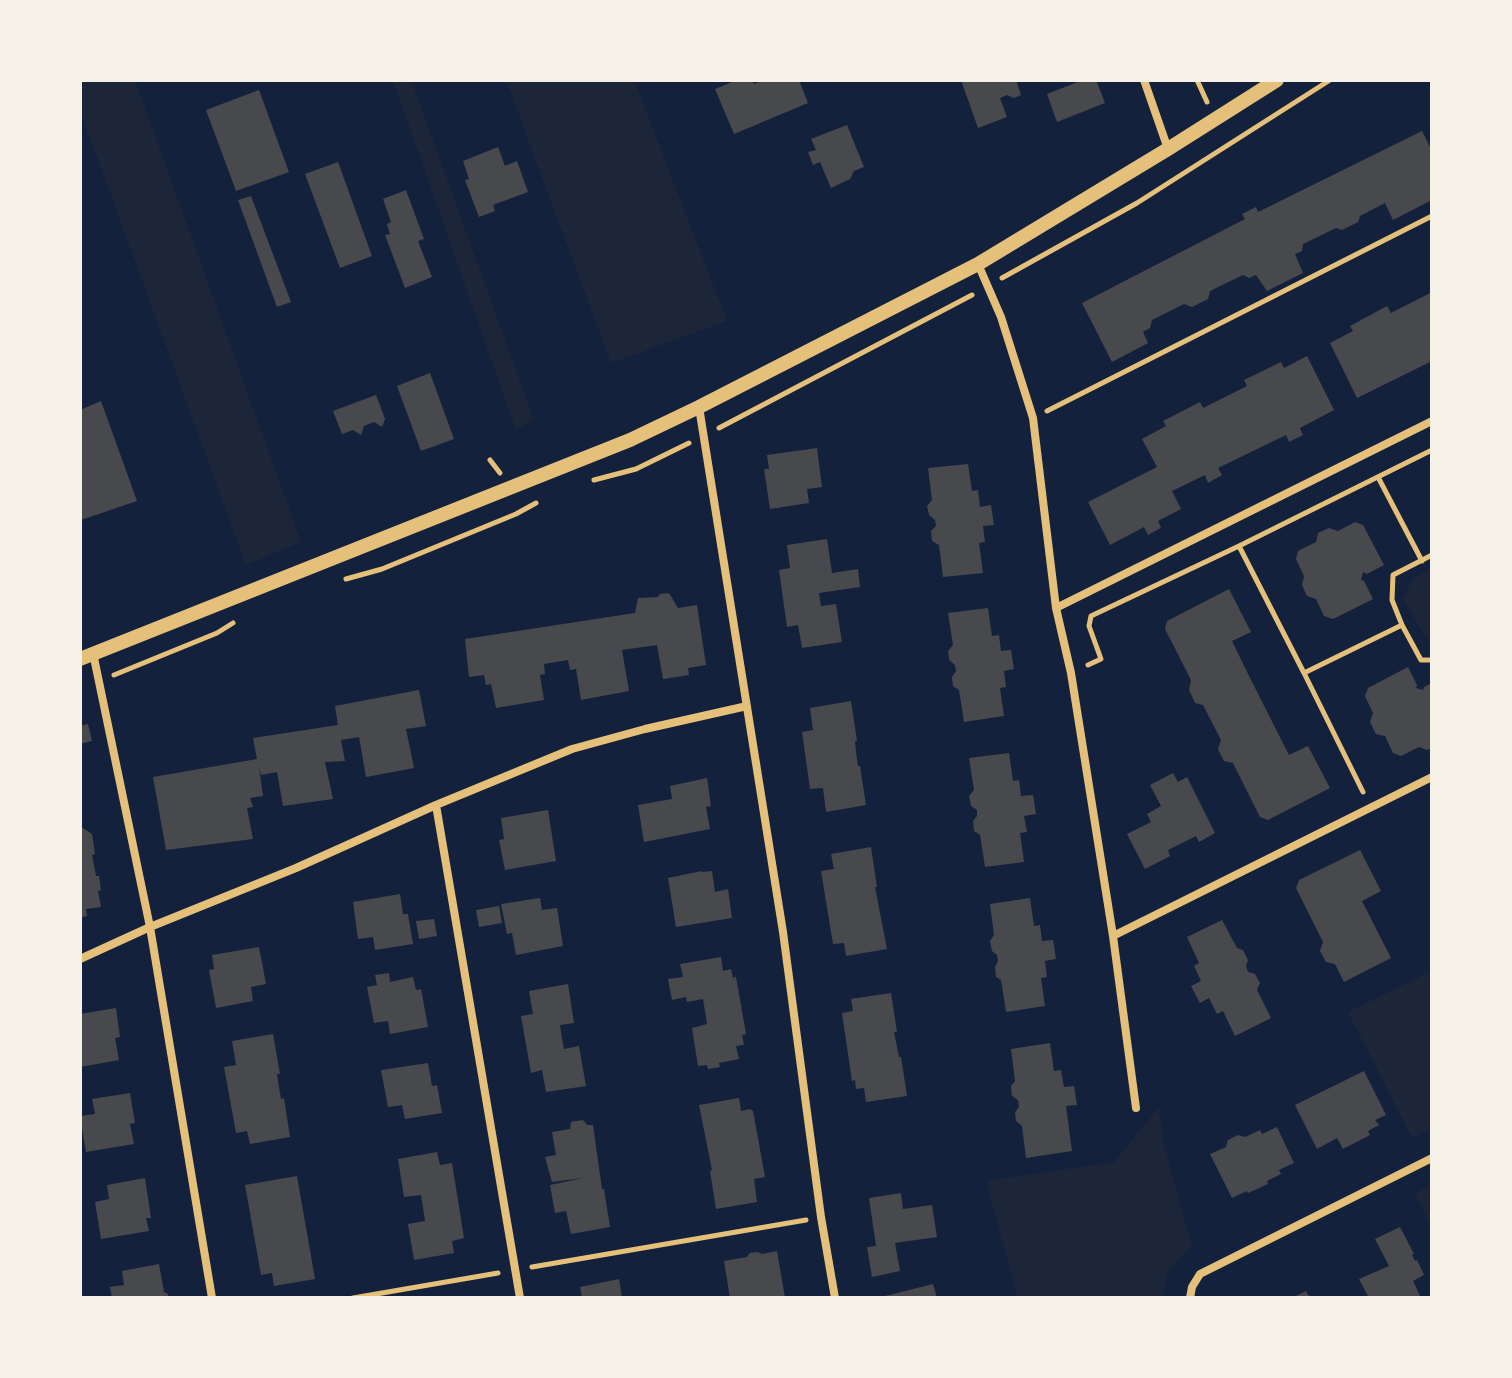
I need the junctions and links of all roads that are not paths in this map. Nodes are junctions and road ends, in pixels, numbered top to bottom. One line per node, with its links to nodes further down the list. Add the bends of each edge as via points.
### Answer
1 (1144, 80): 3 (street)
2 (1277, 80): 3 (street)
3 (1168, 149): 4 (street)
4 (978, 264): 5 (street); 7 (street, via 1033,418)
5 (699, 407): 8 (street, via 630,440); 9 (street)
6 (1432, 421): 7 (street)
7 (1056, 608): 13 (street)
8 (86, 656): 12 (street, via 98,681)
9 (747, 706): 11 (street, via 572,749); 19 (street)
10 (1432, 777): 13 (street)
11 (436, 805): 12 (street); 18 (street)
12 (150, 927): 14 (street); 17 (street)
13 (1113, 936): 15 (street)
14 (80, 959)
15 (1136, 1108)
16 (1432, 1158): 20 (street, via 1200,1274)
17 (212, 1298)
18 (520, 1298)
19 (835, 1298)
20 (1190, 1298)

